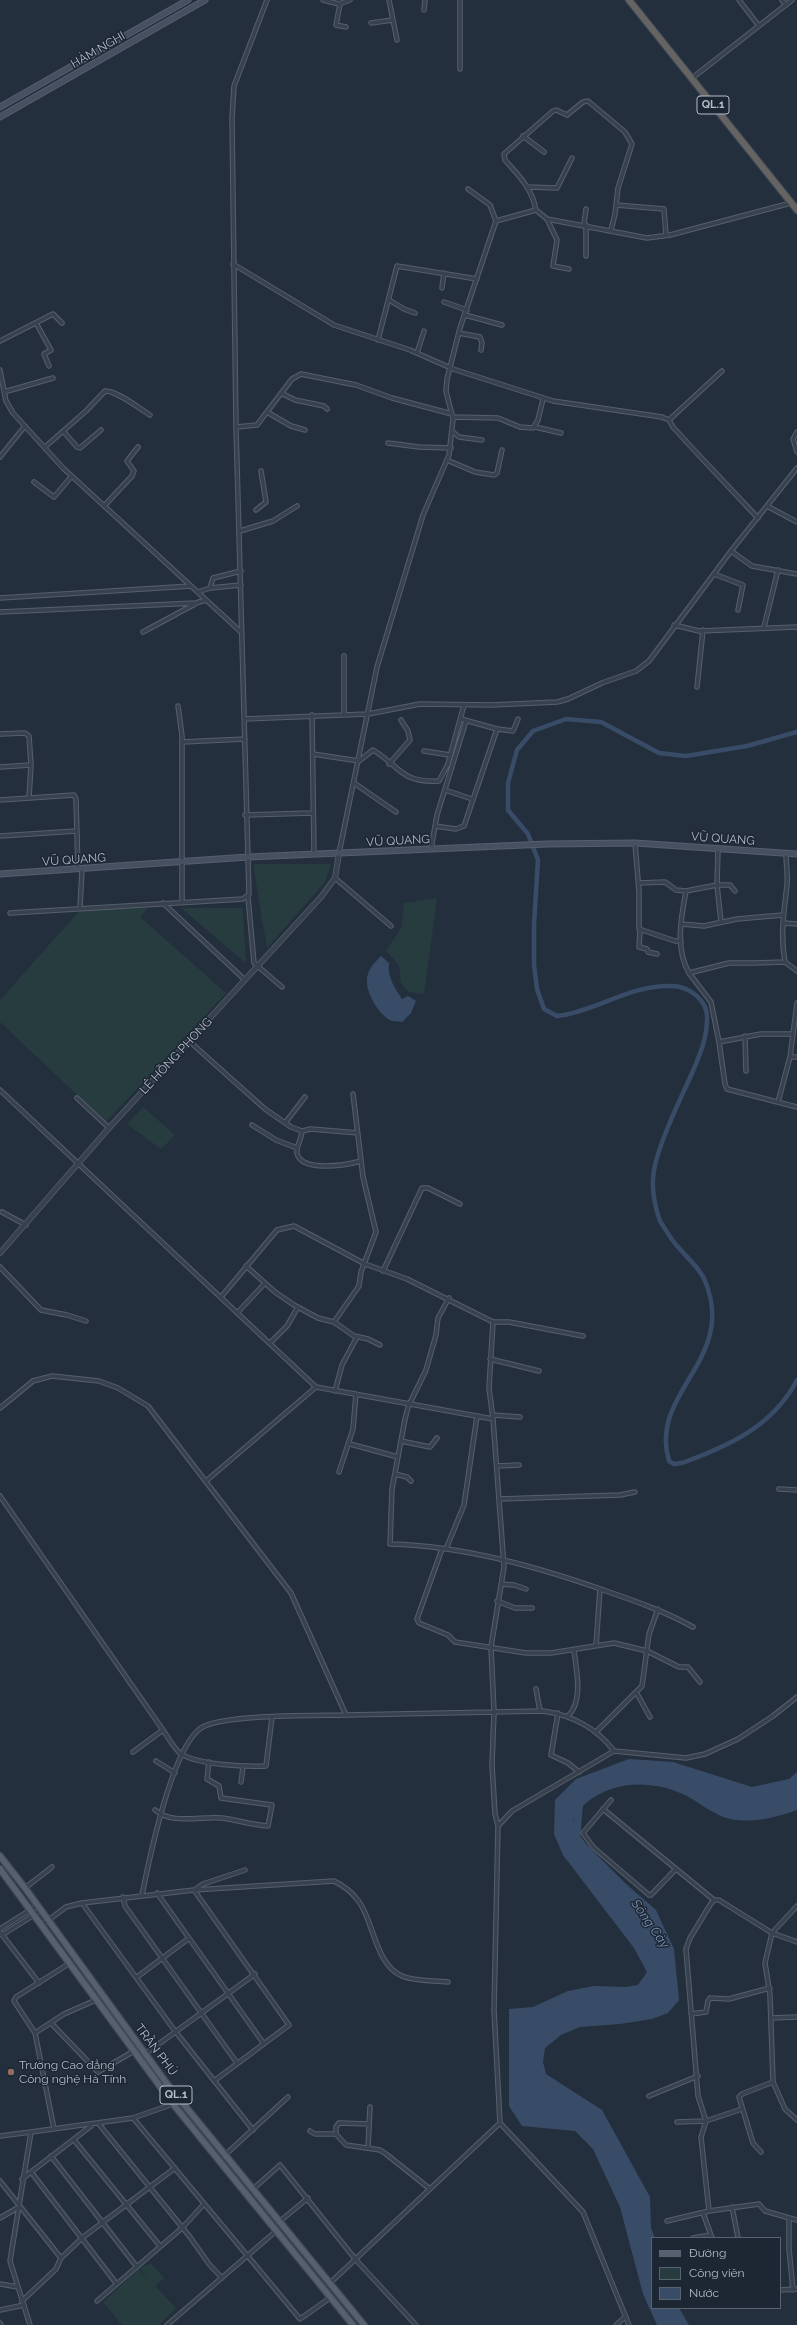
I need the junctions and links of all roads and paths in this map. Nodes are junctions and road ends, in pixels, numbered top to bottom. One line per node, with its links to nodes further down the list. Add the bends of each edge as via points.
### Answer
1 (188, 0): 23 (main road, HÀM NGHI)
2 (205, 0): 24 (main road, HÀM NGHI)
3 (267, 0): 41 (street, via 234,92)
4 (323, 0): 13 (street)
5 (350, 0): 13 (street)
6 (389, 0): 16 (street)
7 (424, 0): 15 (street)
8 (460, 0): 21 (street)
9 (629, 0): 22 (highway, QL.1)
10 (739, 0): 18 (street)
11 (782, 0): 14 (street)
12 (792, 0): 14 (street)
13 (340, 4): 19 (street, via 336,25)
14 (786, 5): 18 (street)
15 (424, 10)
16 (393, 20): 17 (street); 20 (street)
17 (371, 23)
18 (759, 26): 22 (street)
19 (346, 27)
20 (397, 40)
21 (460, 69)
22 (691, 79): 30 (highway, QL.1)
23 (0, 107)
24 (0, 117)
25 (523, 136): 26 (street); 28 (street, via 503,157); 31 (street, via 554,110 567,115 585,101 589,101 626,132 632,144 618,188)
26 (544, 152)
27 (572, 158): 28 (street, via 557,188)
28 (528, 188): 33 (street)
29 (468, 189): 36 (street, via 490,205)
30 (791, 203): 34 (highway, QL.1); 39 (street)
31 (616, 205): 38 (street); 39 (street, via 664,209)
32 (586, 209): 37 (street)
33 (536, 210): 35 (street); 36 (street)
34 (797, 210)
35 (547, 219): 37 (street); 42 (street, via 557,240 553,266)
36 (496, 221): 44 (street)
37 (585, 224): 38 (street); 40 (street)
38 (611, 230): 39 (street, via 647,238)
39 (666, 236)
40 (586, 256)
41 (233, 264): 55 (street, via 334,325); 73 (street)
42 (569, 269)
43 (444, 273): 44 (street); 45 (street); 46 (street, via 397,266)
44 (477, 279): 48 (street)
45 (442, 288)
46 (389, 300): 49 (street); 55 (street)
47 (444, 302): 48 (street)
48 (466, 312): 52 (street); 54 (street)
49 (415, 313)
50 (36, 323): 51 (street, via 53,314); 56 (street); 59 (street, via 51,350 44,354)
51 (62, 323)
52 (502, 325)
53 (424, 331): 58 (street)
54 (459, 332): 57 (street, via 481,338); 60 (street)
55 (378, 340): 58 (street)
56 (0, 341)
57 (481, 350)
58 (417, 353): 60 (street)
59 (49, 366)
60 (450, 368): 66 (street); 70 (street, via 446,385)
61 (0, 370): 64 (street)
62 (722, 370): 71 (street)
63 (53, 378): 64 (street)
64 (4, 392): 72 (street, via 12,413)
65 (281, 393): 67 (street, via 295,400 324,406); 68 (street); 70 (street, via 295,375 301,374 356,385)
66 (543, 399): 71 (street); 74 (street)
67 (327, 409)
68 (267, 412): 73 (street, via 257,425); 76 (street, via 291,426)
69 (150, 415): 77 (street, via 107,390)
70 (453, 416): 74 (street, via 488,420 498,418 520,427); 78 (street)
71 (669, 420): 98 (street, via 688,444)
72 (25, 426): 83 (street); 88 (street)
73 (236, 427): 100 (street)
74 (534, 427): 80 (street)
75 (101, 430): 77 (street, via 80,448 76,447)
76 (305, 430)
77 (63, 431): 83 (street)
78 (453, 432): 81 (street, via 457,437); 85 (street)
79 (797, 432): 87 (street, via 793,439)
80 (561, 433)
81 (482, 440)
82 (388, 443): 85 (street)
83 (45, 447): 92 (street)
84 (138, 447): 94 (street, via 126,461 134,472 132,476)
85 (451, 448): 89 (street)
86 (502, 450): 89 (street, via 497,473 494,475 478,473)
87 (797, 452)
88 (0, 456)
89 (447, 460): 126 (street, via 423,515 377,667)
90 (797, 468): 96 (street)
91 (260, 471): 97 (street, via 266,502)
92 (71, 477): 93 (street, via 54,497); 94 (street)
93 (34, 482)
94 (104, 506): 107 (street)
95 (297, 506): 100 (street, via 273,521)
96 (767, 506): 98 (street); 99 (street)
97 (256, 510)
98 (758, 518): 101 (street)
99 (797, 522)
100 (240, 531): 103 (street)
101 (731, 552): 102 (street, via 752,566); 104 (street)
102 (778, 570): 105 (street); 116 (street)
103 (241, 571): 106 (street); 108 (street, via 213,578)
104 (714, 574): 113 (street, via 744,585); 115 (street)
105 (797, 574)
106 (241, 585): 108 (street); 120 (street)
107 (191, 586): 109 (street); 110 (street)
108 (210, 588): 109 (street)
109 (198, 592): 111 (street)
110 (0, 598)
111 (206, 600): 112 (street); 120 (street)
112 (196, 603): 114 (street); 119 (street)
113 (738, 610)
114 (0, 612)
115 (674, 625): 118 (street); 123 (street, via 641,668 568,699 558,702)
116 (764, 627): 117 (street); 118 (street)
117 (797, 627)
118 (703, 630): 122 (street)
119 (143, 632)
120 (242, 633): 128 (street)
121 (344, 656): 125 (street)
122 (697, 687)
123 (464, 705): 126 (street, via 420,704); 129 (street)
124 (178, 706): 136 (street)
125 (344, 714): 126 (street); 127 (street)
126 (368, 714): 140 (street)
127 (312, 715): 128 (street); 138 (street)
128 (244, 719): 135 (street)
129 (461, 719): 132 (street); 139 (street)
130 (518, 719): 133 (street, via 513,731)
131 (402, 720): 141 (street, via 410,740)
132 (466, 721): 133 (street); 145 (street)
133 (497, 729): 147 (street)
134 (0, 734): 142 (street, via 28,734)
135 (244, 739): 136 (street); 151 (street)
136 (182, 742): 163 (street)
137 (424, 751): 139 (street)
138 (313, 754): 140 (street); 150 (street)
139 (450, 756): 141 (street, via 439,781 412,778 401,774)
140 (359, 761): 141 (street, via 373,750); 144 (street)
141 (390, 764)
142 (31, 765): 143 (street); 146 (street)
143 (0, 767)
144 (354, 783): 149 (street); 158 (street)
145 (445, 790): 147 (street); 152 (street)
146 (29, 798): 148 (street); 153 (street, via 74,796)
147 (472, 799): 152 (street, via 462,828)
148 (0, 800)
149 (396, 812)
150 (312, 813): 151 (street); 160 (street)
151 (246, 815): 162 (street)
152 (435, 826): 156 (street)
153 (77, 831): 154 (street); 164 (street)
154 (0, 836)
155 (635, 843): 156 (main road, VŨ QUANG); 157 (main road, VŨ QUANG); 167 (street)
156 (431, 849): 158 (main road, VŨ QUANG)
157 (718, 849): 159 (main road, VŨ QUANG); 168 (street)
158 (339, 853): 160 (main road, VŨ QUANG); 166 (street, LÊ HỒNG PHONG)
159 (786, 853): 161 (main road, VŨ QUANG); 176 (street, via 787,884)
160 (314, 854): 162 (main road, VŨ QUANG)
161 (797, 854)
162 (248, 857): 163 (main road, VŨ QUANG); 171 (street)
163 (182, 862): 164 (main road, VŨ QUANG); 172 (street)
164 (80, 869): 165 (main road, VŨ QUANG); 174 (street)
165 (0, 874)
166 (335, 878): 181 (street); 186 (street, LÊ HỒNG PHONG)
167 (639, 883): 169 (street, via 665,882 676,890); 182 (street)
168 (717, 885): 169 (street); 170 (street, via 730,886); 177 (street)
169 (686, 890): 179 (street)
170 (735, 891)
171 (247, 897): 172 (street); 186 (street, via 254,963)
172 (182, 901): 173 (street)
173 (163, 903): 174 (street); 189 (street)
174 (80, 908): 175 (street)
175 (10, 913)
176 (783, 915): 177 (street); 178 (street)
177 (721, 922): 179 (street, via 704,926)
178 (783, 923): 180 (street); 185 (street)
179 (681, 924): 183 (street)
180 (797, 924)
181 (391, 926)
182 (640, 930): 183 (street); 184 (street, via 639,947)
183 (681, 941): 188 (street, via 683,962)
184 (657, 954)
185 (785, 962): 187 (street); 188 (street, via 729,963)
186 (257, 967): 189 (street, LÊ HỒNG PHONG); 190 (street)
187 (797, 971)
188 (689, 973): 195 (street, via 711,1002)
189 (245, 980): 194 (street, LÊ HỒNG PHONG)
190 (282, 987)
191 (797, 1002): 192 (street)
192 (792, 1034): 193 (street); 196 (street)
193 (745, 1036): 195 (street); 198 (street)
194 (189, 1041): 205 (street, via 265,1109); 207 (street, LÊ HỒNG PHONG)
195 (719, 1042): 203 (street, via 726,1088)
196 (790, 1057): 197 (street); 203 (street)
197 (797, 1057)
198 (746, 1071)
199 (0, 1090): 212 (street)
200 (353, 1094): 209 (street)
201 (305, 1097): 205 (street)
202 (76, 1098): 207 (street)
203 (778, 1102): 204 (street)
204 (797, 1107)
205 (285, 1123): 208 (street)
206 (252, 1125): 210 (street, via 276,1140)
207 (109, 1128): 212 (street, LÊ HỒNG PHONG)
208 (302, 1131): 209 (street, via 311,1129); 210 (street)
209 (358, 1133): 211 (street)
210 (297, 1148): 211 (street, via 299,1156 312,1166)
211 (361, 1161): 217 (street, via 376,1229)
212 (79, 1165): 215 (street, LÊ HỒNG PHONG); 222 (street)
213 (460, 1204): 220 (street, via 428,1188 419,1190)
214 (2, 1212): 215 (street)
215 (26, 1226): 216 (street, LÊ HỒNG PHONG)
216 (0, 1252)
217 (365, 1264): 218 (street, via 302,1230 288,1226 277,1230); 220 (street); 227 (street, via 358,1288)
218 (246, 1266): 221 (street); 222 (street)
219 (0, 1267): 226 (street, via 41,1310)
220 (383, 1271): 223 (street)
221 (265, 1283): 224 (street); 225 (street)
222 (221, 1297): 225 (street)
223 (449, 1298): 228 (street); 238 (street, via 438,1318 426,1370)
224 (298, 1307): 227 (street, via 318,1318); 231 (street, via 287,1326)
225 (238, 1312): 231 (street)
226 (86, 1322)
227 (334, 1322): 230 (street)
228 (493, 1322): 229 (street, via 509,1322); 233 (street)
229 (583, 1336)
230 (357, 1337): 232 (street); 236 (street, via 342,1365)
231 (270, 1343): 235 (street)
232 (380, 1345)
233 (490, 1359): 234 (street); 241 (street, via 489,1388)
234 (539, 1371)
235 (316, 1387): 236 (street); 251 (street)
236 (335, 1391): 237 (street)
237 (356, 1394): 238 (street); 245 (street)
238 (410, 1403): 240 (street); 244 (street)
239 (0, 1408): 251 (street, via 32,1381 46,1377 100,1381 118,1388 148,1406)
240 (477, 1416): 241 (street); 258 (street, via 464,1505)
241 (493, 1417): 242 (street); 248 (street)
242 (520, 1417)
243 (437, 1438): 244 (street, via 430,1447)
244 (400, 1441): 246 (street)
245 (350, 1444): 246 (street); 249 (street)
246 (398, 1457): 250 (street)
247 (519, 1465): 248 (street)
248 (497, 1466): 257 (street)
249 (339, 1472)
250 (395, 1474): 252 (street, via 407,1477); 258 (street, via 390,1504 390,1544)
251 (206, 1481): 278 (street, via 291,1593)
252 (411, 1481)
253 (779, 1489): 254 (street)
254 (797, 1490)
255 (635, 1492): 257 (street, via 620,1495)
256 (0, 1496): 282 (street)
257 (499, 1499): 259 (street)
258 (444, 1549): 259 (street); 268 (street, via 418,1621 448,1635 458,1643)
259 (503, 1561): 260 (street); 262 (street)
260 (501, 1584): 261 (street, via 514,1584); 263 (street)
261 (526, 1589)
262 (600, 1589): 265 (street); 267 (street)
263 (497, 1601): 264 (street, via 515,1608); 268 (street)
264 (532, 1608)
265 (658, 1609): 266 (street); 270 (street, via 650,1631)
266 (693, 1627)
267 (596, 1646): 269 (street); 270 (street, via 614,1643)
268 (491, 1647): 269 (street, via 526,1653); 276 (street)
269 (574, 1650): 279 (street, via 576,1694 574,1707)
270 (647, 1651): 271 (street, via 679,1667 688,1667); 273 (street, via 643,1681)
271 (700, 1682)
272 (536, 1689): 275 (street)
273 (636, 1692): 280 (street); 283 (street)
274 (797, 1697): 284 (street, via 738,1739 705,1754 686,1758)
275 (540, 1711): 276 (street); 277 (street)
276 (494, 1712): 278 (street); 297 (street, via 492,1765)
277 (558, 1713): 279 (street); 290 (street, via 552,1755 568,1763)
278 (346, 1716): 281 (street)
279 (568, 1716): 283 (street)
280 (650, 1716)
281 (272, 1717): 286 (street, via 211,1724 200,1728); 289 (street, via 266,1766)
282 (163, 1730): 285 (street); 286 (street)
283 (596, 1732): 284 (street)
284 (614, 1751): 290 (street)
285 (133, 1752)
286 (183, 1755): 288 (street); 291 (street)
287 (156, 1761): 291 (street)
288 (209, 1762): 289 (street); 296 (street, via 207,1779 219,1786 220,1797 271,1805 269,1825 222,1818 172,1818)
289 (243, 1767): 292 (street)
290 (578, 1772): 297 (street, via 512,1810)
291 (175, 1773): 296 (street)
292 (241, 1782)
293 (611, 1800): 294 (street)
294 (603, 1809): 301 (street); 301 (street, via 583,1836 645,1894 652,1895)
295 (155, 1810): 296 (street)
296 (161, 1815): 306 (street)
297 (498, 1826): 355 (street, via 494,2010)
298 (0, 1856): 303 (main road, TRẦN PHÚ / QL.1)
299 (52, 1867): 303 (street)
300 (0, 1869): 312 (main road, TRẦN PHÚ / QL.1)
301 (676, 1869): 308 (street)
302 (245, 1870): 304 (street, via 203,1884)
303 (26, 1888): 310 (main road, TRẦN PHÚ / QL.1)
304 (194, 1890): 305 (street); 324 (street); 326 (street, via 334,1881 357,1898 383,1955 395,1971 408,1978)
305 (157, 1893): 306 (street); 320 (street)
306 (142, 1895): 307 (street)
307 (122, 1897): 309 (street); 322 (street, via 125,1906)
308 (714, 1900): 318 (street, via 727,1904); 332 (street, via 686,1949)
309 (82, 1903): 315 (street, via 66,1907); 325 (street)
310 (38, 1905): 312 (street); 313 (main road, TRẦN PHÚ / QL.1)
311 (797, 1906): 318 (street)
312 (31, 1909): 314 (main road, TRẦN PHÚ / QL.1); 317 (street)
313 (42, 1910): 314 (street); 315 (main road, TRẦN PHÚ / QL.1)
314 (34, 1915): 316 (main road, TRẦN PHÚ / QL.1); 319 (street)
315 (49, 1920): 316 (street); 340 (main road, TRẦN PHÚ / QL.1)
316 (42, 1925): 323 (main road, TRẦN PHÚ / QL.1)
317 (0, 1929)
318 (772, 1933): 321 (street); 328 (street, via 765,1959)
319 (1, 1934): 327 (street)
320 (188, 1939): 322 (street); 329 (street)
321 (797, 1942)
322 (162, 1958): 325 (street); 331 (street)
323 (70, 1963): 327 (street); 330 (main road, TRẦN PHÚ / QL.1)
324 (255, 1974): 329 (street); 338 (street, via 289,2025)
325 (137, 1978): 336 (street)
326 (448, 1982)
327 (39, 1983): 337 (street, via 16,1997 14,2001)
328 (770, 1988): 332 (street, via 729,1999 710,1998 706,2012); 334 (street)
329 (227, 1993): 331 (street); 338 (street)
330 (96, 2000): 335 (street, via 64,2014); 339 (main road, TRẦN PHÚ / QL.1)
331 (200, 2012): 336 (street); 341 (street)
332 (692, 2014): 342 (street)
333 (797, 2017): 334 (street)
334 (771, 2018): 344 (street)
335 (51, 2023): 337 (street); 339 (street, via 98,2072)
336 (175, 2031): 340 (street); 343 (street)
337 (36, 2033): 358 (street)
338 (264, 2044): 341 (street)
339 (134, 2051): 347 (main road, TRẦN PHÚ / QL.1)
340 (145, 2054): 367 (main road, TRẦN PHÚ / QL.1)
341 (237, 2064): 343 (street)
342 (698, 2076): 345 (street); 352 (street, via 698,2096)
343 (214, 2081): 359 (street)
344 (773, 2082): 349 (street, via 740,2096); 351 (street, via 785,2110)
345 (649, 2096)
346 (288, 2098): 359 (street)
347 (173, 2104): 350 (street); 390 (main road, TRẦN PHÚ / QL.1)
348 (370, 2107): 356 (street)
349 (742, 2109): 352 (street); 366 (street, via 753,2143)
350 (133, 2118): 354 (street); 369 (street)
351 (797, 2120)
352 (706, 2121): 353 (street); 381 (street, via 701,2137)
353 (677, 2122)
354 (98, 2123): 357 (street); 373 (street)
355 (500, 2123): 375 (street); 410 (street, via 583,2212)
356 (369, 2124): 362 (street, via 340,2123 336,2127); 365 (street)
357 (92, 2125): 358 (street); 364 (street)
358 (54, 2129): 361 (street)
359 (253, 2130): 367 (street)
360 (310, 2131): 362 (street, via 315,2134)
361 (31, 2132): 363 (street); 371 (street)
362 (336, 2134): 365 (street, via 346,2145)
363 (0, 2136)
364 (74, 2140): 368 (street); 377 (street)
365 (368, 2148): 375 (street, via 386,2154)
366 (761, 2152)
367 (225, 2155): 374 (main road, TRẦN PHÚ / QL.1)
368 (51, 2156): 370 (street); 387 (street)
369 (174, 2168): 373 (street); 378 (street)
370 (31, 2172): 371 (street); 393 (street)
371 (22, 2179): 379 (street)
372 (0, 2181): 379 (street)
373 (149, 2188): 377 (street); 389 (street)
374 (254, 2189): 376 (street, via 280,2165); 388 (main road, TRẦN PHÚ / QL.1)
375 (430, 2189): 397 (street)
376 (308, 2198): 388 (street); 397 (street)
377 (127, 2204): 387 (street); 394 (street)
378 (204, 2204): 389 (street); 395 (street)
379 (19, 2207): 383 (street); 396 (street); 403 (street, via 10,2261)
380 (732, 2207): 381 (street); 384 (street, via 759,2204 765,2211); 392 (street)
381 (708, 2211): 382 (street)
382 (703, 2213): 386 (street); 391 (street)
383 (0, 2218)
384 (789, 2218): 385 (street); 405 (street, via 789,2250)
385 (797, 2220)
386 (667, 2221)
387 (103, 2222): 393 (street); 398 (street)
388 (279, 2222): 402 (main road, TRẦN PHÚ / QL.1)
389 (182, 2228): 394 (street); 399 (street)
390 (276, 2231): 395 (street); 406 (main road, TRẦN PHÚ / QL.1)
391 (711, 2236)
392 (738, 2237)
393 (82, 2238): 396 (street); 400 (street)
394 (160, 2246): 398 (street)
395 (246, 2256): 399 (street); 406 (street, via 300,2319)
396 (61, 2258): 408 (street, via 56,2269)
397 (356, 2260): 402 (street); 415 (street)
398 (137, 2267): 400 (street)
399 (222, 2278): 412 (street)
400 (116, 2283): 407 (street)
401 (0, 2284): 403 (street)
402 (329, 2284): 414 (main road, TRẦN PHÚ / QL.1)
403 (18, 2287): 408 (street)
404 (781, 2290): 405 (street)
405 (795, 2290)
406 (330, 2298): 413 (main road, TRẦN PHÚ / QL.1)
407 (97, 2300)
408 (23, 2303): 409 (street); 411 (street)
409 (0, 2310)
410 (624, 2318): 416 (street); 417 (street)
411 (30, 2325)
412 (167, 2325)
413 (353, 2325)
414 (364, 2325)
415 (416, 2325)
416 (616, 2325)
417 (629, 2325)

